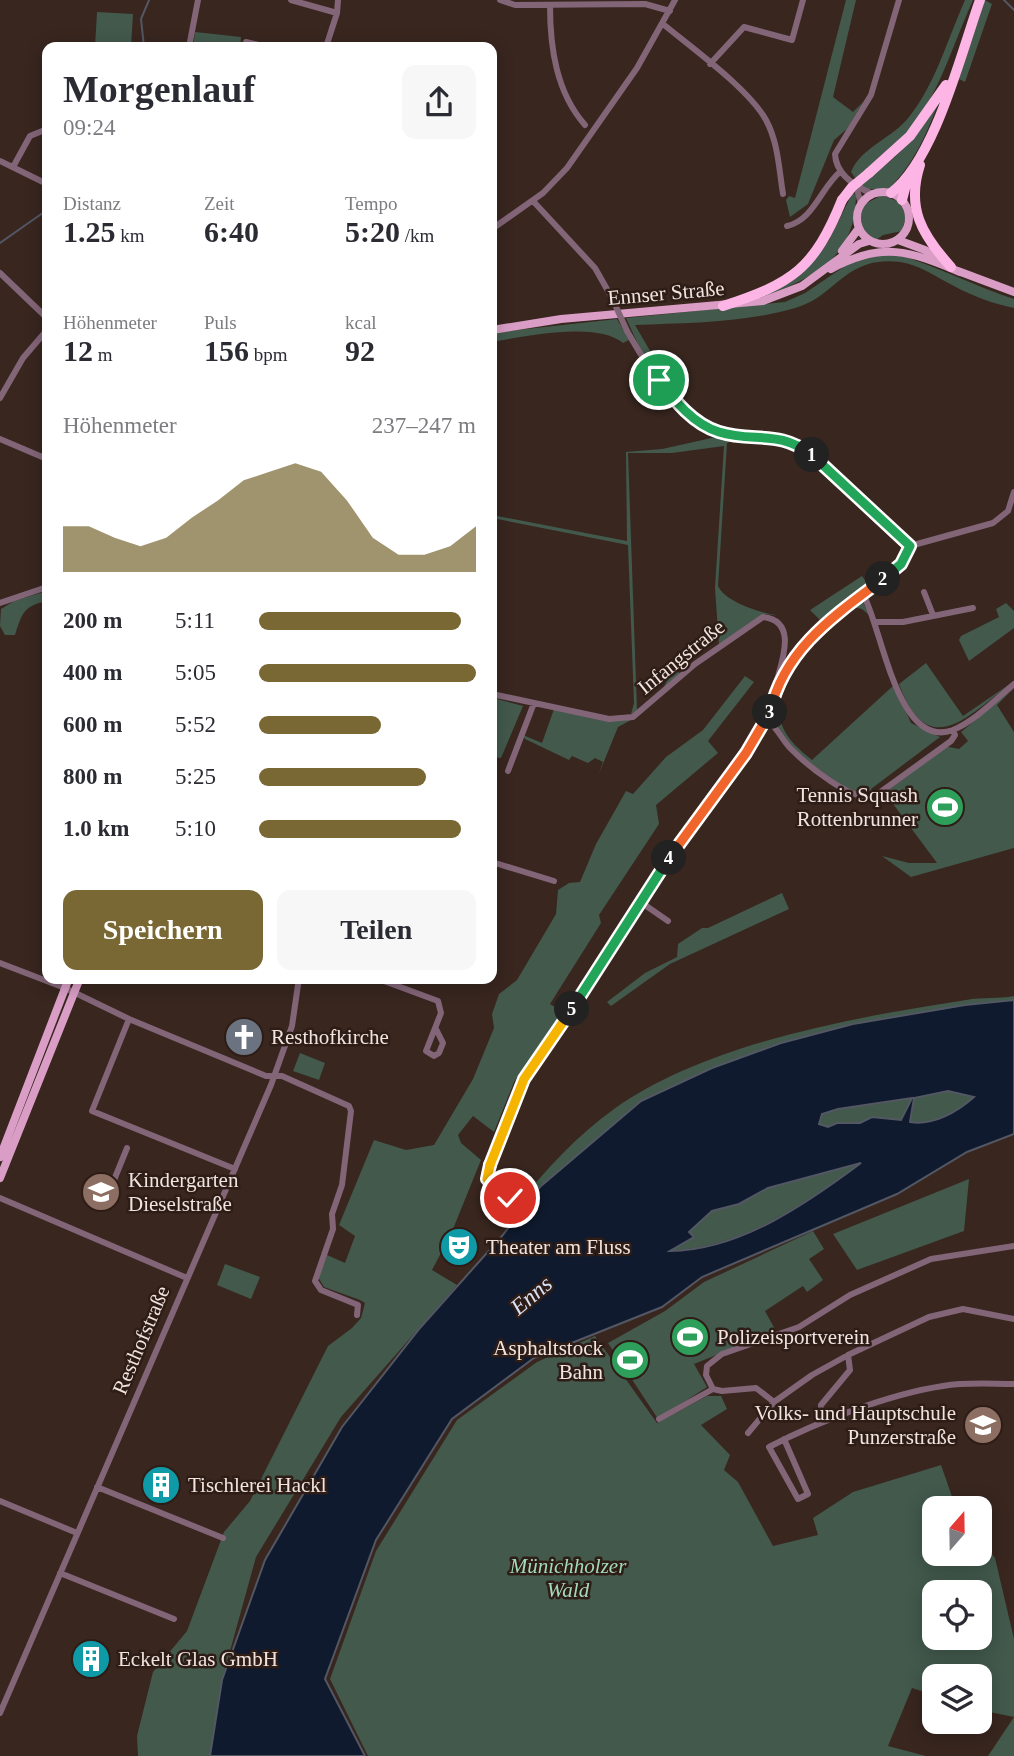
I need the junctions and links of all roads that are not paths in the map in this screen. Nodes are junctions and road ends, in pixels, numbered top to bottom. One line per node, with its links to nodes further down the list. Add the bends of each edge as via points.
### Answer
1 (198, 0): 15 (street)
2 (291, 0): 13 (street)
3 (338, 0): 13 (street)
4 (500, 0): 9 (street, via 515,5)
5 (676, 0): 12 (street)
6 (803, 0): 17 (street, via 792,40 744,27)
7 (899, 0): 24 (street, via 872,95 837,147 835,160)
8 (979, 0): 18 (highway)
9 (542, 2): 11 (street)
10 (604, 2): 11 (street); 12 (street)
11 (550, 5): 19 (street, via 558,76)
12 (670, 12): 14 (street)
13 (337, 13): 16 (street)
14 (663, 24): 17 (street); 32 (street, via 574,158)
15 (191, 42)
16 (328, 42)
17 (710, 64): 29 (street, via 765,118 777,150)
18 (955, 69): 21 (highway); 46 (highway, bridge, via 910,136 852,187 822,244 797,272 771,289)
19 (585, 125)
20 (42, 131): 23 (street, via 30,135)
21 (928, 141): 25 (highway); 42 (highway, via 916,178 914,207 926,238)
22 (0, 161): 23 (street)
23 (13, 167): 26 (street)
24 (841, 171): 27 (street); 35 (street, via 802,220)
25 (909, 174): 28 (highway); 31 (highway)
26 (42, 182)
27 (856, 186): 30 (street); 33 (street)
28 (891, 193): 30 (main road); 31 (main road)
29 (783, 194)
30 (873, 194): 33 (main road)
31 (902, 200): 37 (main road, via 909,213)
32 (533, 201): 34 (street); 54 (street, bridge, via 595,268 659,380 700,423 722,433 764,435 793,443 831,470)
33 (861, 204): 36 (main road)
34 (497, 226)
35 (787, 226)
36 (859, 228): 39 (main road); 41 (main road, Ennser Straße)
37 (908, 228): 38 (main road); 40 (main road)
38 (898, 240): 39 (main road, via 884,245); 40 (main road)
39 (869, 241): 41 (main road, Ennser Straße)
40 (925, 250): 42 (main road)
41 (832, 263): 44 (main road, Ennser Straße)
42 (956, 269): 44 (main road, via 915,254 884,251 853,258); 45 (main road)
43 (0, 273): 47 (street)
44 (813, 279): 46 (main road, Ennser Straße, via 772,299)
45 (1014, 292)
46 (723, 306): 48 (main road, Ennser Straße, via 561,319)
47 (42, 313)
48 (497, 329)
49 (42, 336): 50 (street)
50 (0, 398)
51 (0, 439): 52 (street)
52 (42, 457)
53 (1014, 492): 54 (street, via 1008,510 993,523)
54 (910, 546): 57 (street, via 901,564)
55 (42, 589): 58 (street)
56 (924, 592): 60 (street)
57 (863, 594): 61 (street); 63 (street, via 811,636)
58 (0, 603)
59 (973, 608): 60 (street)
60 (933, 615): 61 (street)
61 (875, 622): 67 (street, via 912,720 934,732)
62 (1014, 684): 67 (street)
63 (777, 690): 65 (street, Infangstraße, via 786,640 779,625 763,617 628,719); 66 (street)
64 (497, 695): 65 (street, Infangstraße)
65 (534, 703): 68 (street)
66 (767, 720): 67 (street, via 799,757 843,789 866,798 876,796 951,741); 71 (street, via 679,842)
67 (953, 730)
68 (508, 771)
69 (497, 864): 70 (street)
70 (554, 881)
71 (642, 903): 72 (street); 91 (street, via 524,1079 486,1178 508,1193)
72 (668, 921)
73 (0, 963): 74 (street)
74 (42, 979)
75 (55, 984): 80 (street)
76 (67, 984): 80 (main road)
77 (78, 984): 81 (main road)
78 (298, 984): 84 (street, Resthofstraße, via 292,1026)
79 (392, 984): 83 (street, via 438,1001 442,1009)
80 (65, 988): 81 (street); 86 (main road)
81 (75, 992): 82 (street); 88 (main road)
82 (129, 1019): 84 (street); 87 (street, via 92,1111)
83 (436, 1030)
84 (275, 1076): 87 (street, Resthofstraße); 94 (street, via 344,1102 351,1111 332,1233 315,1281 321,1290 358,1305)
85 (127, 1147): 89 (street)
86 (0, 1157)
87 (235, 1169): 93 (street, Resthofstraße)
88 (0, 1178)
89 (112, 1185)
90 (0, 1198): 93 (street)
91 (511, 1203)
92 (1014, 1246): 98 (street, via 943,1256 870,1285 799,1326 714,1359 706,1369)
93 (187, 1278): 104 (street, Resthofstraße)
94 (357, 1315)
95 (1014, 1319): 96 (street, via 978,1310 952,1310)
96 (848, 1355): 99 (street); 101 (street, via 850,1370 821,1405)
97 (1014, 1384): 101 (street, via 939,1387)
98 (713, 1389): 99 (street, via 756,1388); 100 (street)
99 (774, 1402): 102 (street)
100 (659, 1419)
101 (822, 1421): 103 (street)
102 (748, 1433)
103 (784, 1439): 103 (street, via 769,1447 798,1499 808,1494)
104 (97, 1487): 106 (street, Resthofstraße); 107 (street)
105 (0, 1501): 106 (street)
106 (77, 1533): 108 (street, Resthofstraße)
107 (223, 1538)
108 (60, 1573): 109 (street); 110 (street, Resthofstraße)
109 (174, 1619)
110 (0, 1713)

